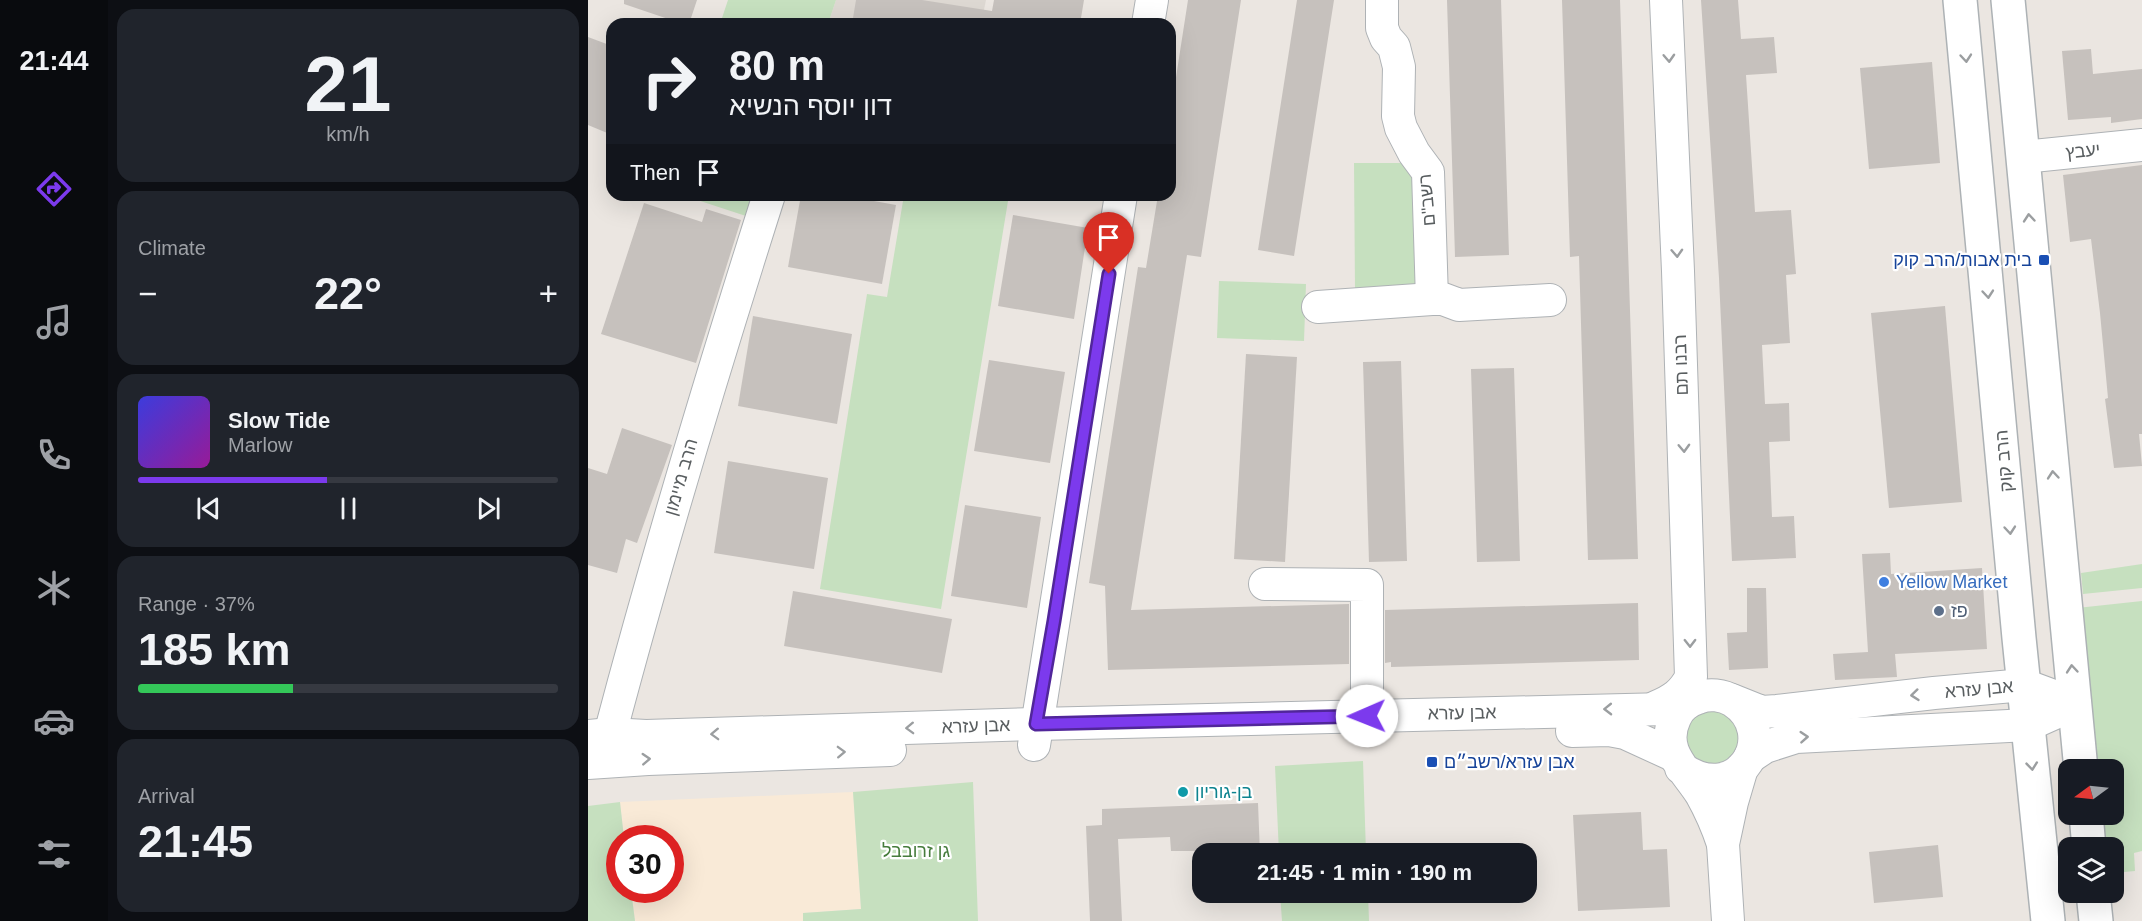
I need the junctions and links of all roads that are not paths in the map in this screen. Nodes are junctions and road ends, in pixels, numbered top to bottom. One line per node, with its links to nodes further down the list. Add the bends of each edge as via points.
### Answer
1 (1152, 0): 6 (street)
2 (1382, 0): 11 (street, רשב"ם, via 1382,28 1394,47 1399,67 1401,128 1425,167 1429,181)
3 (1666, 0): 19 (street, רבנו תם, one-way to 19, via 1691,677 1673,699)
4 (1960, 0): 15 (main road, הרב קוק, one-way to 15)
5 (2008, 0): 8 (main road)
6 (1149, 18)
7 (2142, 145): 8 (street, יעבץ)
8 (2023, 157): 18 (main road, one-way to 8)
9 (767, 201): 23 (street, הרב מיימון, via 651,581)
10 (1120, 201): 22 (street)
11 (1432, 299): 12 (street, via 1459,305); 13 (street)
12 (1550, 300)
13 (1318, 307)
14 (1265, 584): 20 (street, via 1367,585)
15 (2024, 685): 16 (street, אבן עזרא, one-way to 16, via 1777,711 1762,711); 18 (street, אבן עזרא); 21 (main road, הרב קוק)
16 (1729, 699): 17 (street, via 1700,696); 26 (street, via 1742,707 1754,731 1754,744)
17 (1687, 703): 19 (street, אבן עזרא); 25 (street, via 1671,726 1669,741)
18 (2075, 704): 21 (street); 24 (main road)
19 (1652, 709): 20 (street, אבן עזרא, one-way to 20)
20 (1367, 716): 22 (street, אבן עזרא)
21 (2028, 725): 26 (street, one-way to 21, via 1765,747 1796,737); 31 (main road, הרב קוק, one-way to 31)
22 (1035, 735): 23 (street, אבן עזרא, one-way to 23, via 646,736); 25 (street, אבן עזרא, via 1609,730 1639,739); 27 (street, אבן עזרא, one-way to 22)
23 (595, 741)
24 (2080, 759)
25 (1677, 762): 26 (street, via 1692,776 1705,780 1731,776); 28 (street, via 1710,811)
26 (1746, 762): 28 (street, via 1732,802)
27 (588, 764)
28 (1724, 844): 30 (street)
29 (2094, 903): 32 (main road)
30 (1728, 921)
31 (2048, 921)
32 (2096, 921)

